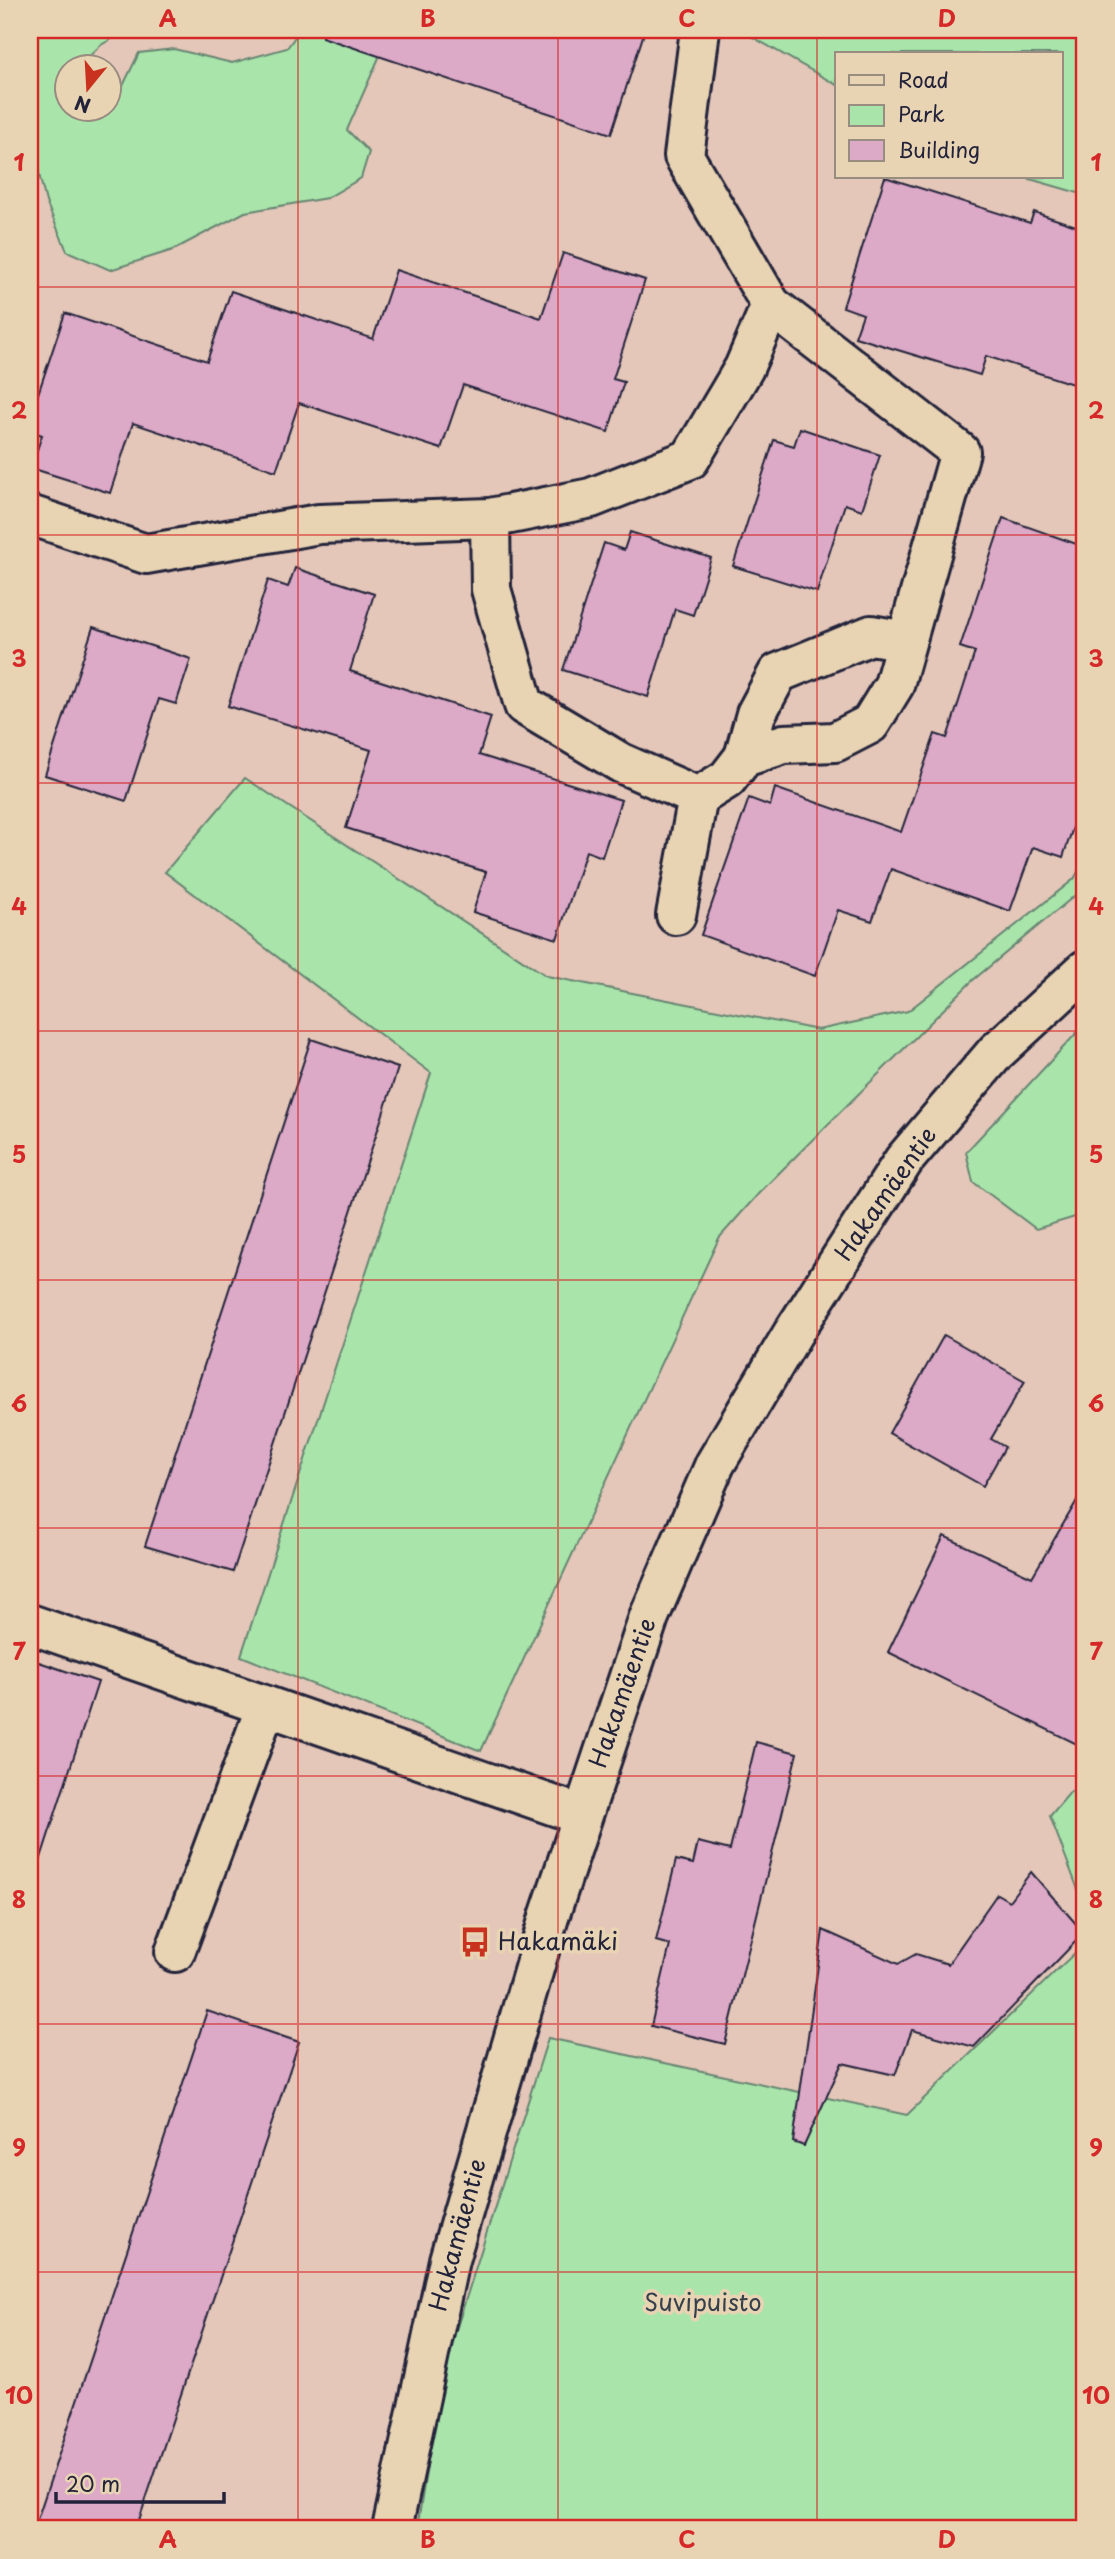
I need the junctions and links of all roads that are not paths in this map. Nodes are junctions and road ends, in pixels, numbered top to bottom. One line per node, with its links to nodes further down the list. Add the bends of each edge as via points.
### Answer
1 (700, 30): 2 (street, via 684,156)
2 (771, 304): 4 (street, via 744,368 690,459 591,498); 5 (street, via 960,452)
3 (30, 515): 4 (street, via 146,554 319,524)
4 (490, 518): 7 (street, via 491,589 524,705 621,763)
5 (905, 641): 6 (street, via 894,685 870,724 835,742 784,744); 6 (street, via 871,635 778,673 756,714)
6 (744, 757): 7 (street, via 727,779)
7 (698, 797): 8 (street)
8 (676, 915)
9 (1085, 970): 12 (street, Hakamäentie, via 996,1052 904,1160 793,1333 715,1464 649,1617)
10 (30, 1624): 11 (street)
11 (266, 1706): 12 (street); 13 (street)
12 (581, 1815): 14 (street, Hakamäentie, via 449,2260)
13 (176, 1952)
14 (392, 2529)

